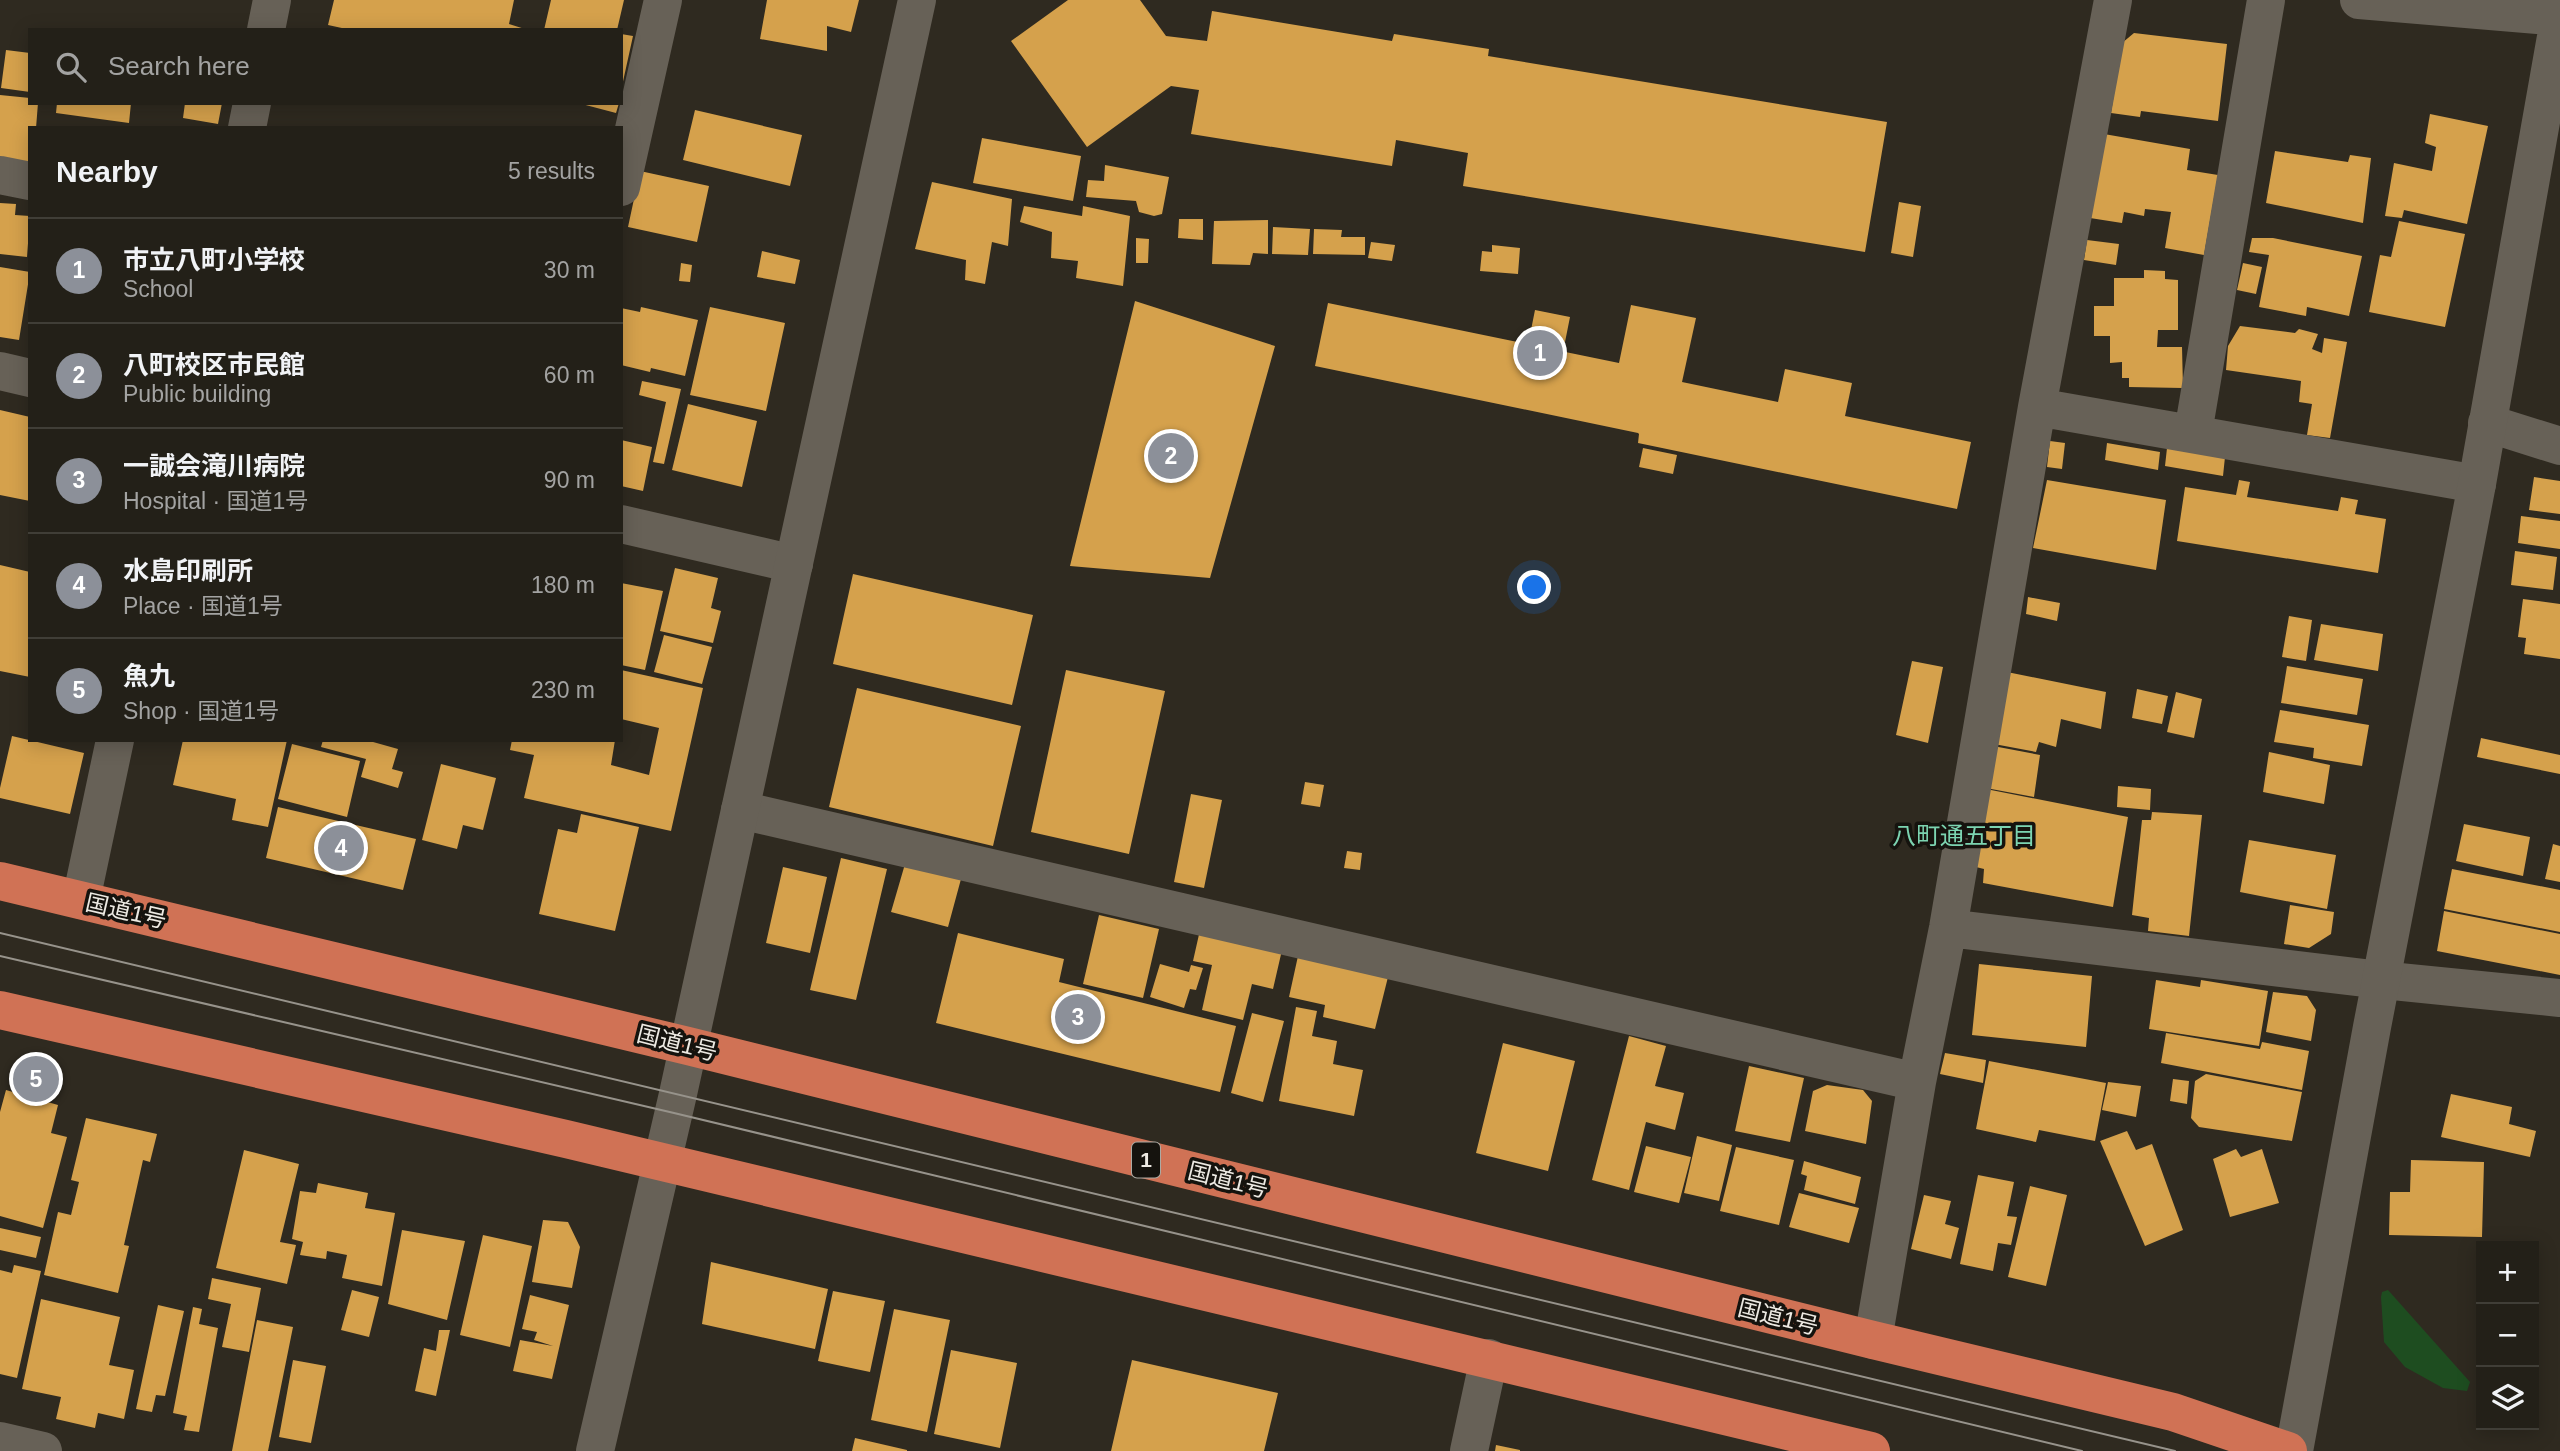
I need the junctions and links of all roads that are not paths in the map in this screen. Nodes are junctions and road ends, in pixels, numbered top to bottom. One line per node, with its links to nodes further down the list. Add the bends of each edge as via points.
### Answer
1 (272, 0): 8 (street)
2 (663, 0): 12 (street)
3 (917, 0): 22 (street)
4 (2113, 0): 16 (street)
5 (2266, 0): 18 (street)
6 (2359, 0): 7 (street)
7 (2560, 16): 17 (street)
8 (266, 28)
9 (251, 105): 10 (street)
10 (247, 126)
11 (0, 175): 13 (street)
12 (623, 178)
13 (28, 181)
14 (0, 371): 15 (street)
15 (28, 378)
16 (2037, 407): 18 (street); 27 (street)
17 (2487, 423): 19 (street); 20 (street)
18 (2193, 433): 20 (street)
19 (2560, 446)
20 (2477, 484): 28 (street)
21 (623, 524): 22 (street)
22 (794, 564): 24 (street)
23 (115, 742): 26 (street)
24 (740, 810): 31 (street); 32 (street)
25 (0, 881): 26 (highway, 国道1号 / 1)
26 (81, 900): 31 (highway, 国道1号 / 1)
27 (1948, 928): 28 (street); 32 (street)
28 (2381, 981): 29 (street); 42 (street)
29 (2560, 998)
30 (0, 1010): 33 (highway)
31 (688, 1046): 33 (street); 34 (highway, 国道1号 / 1)
32 (1917, 1082): 34 (street)
33 (663, 1162): 35 (highway); 39 (street)
34 (1873, 1340): 41 (highway, 国道1号 / 1, via 2173,1412)
35 (1489, 1358): 37 (highway); 40 (street)
36 (0, 1441): 38 (street)
37 (1854, 1449)
38 (43, 1451)
39 (595, 1451)
40 (1469, 1451)
41 (2288, 1451)
42 (2294, 1451)

